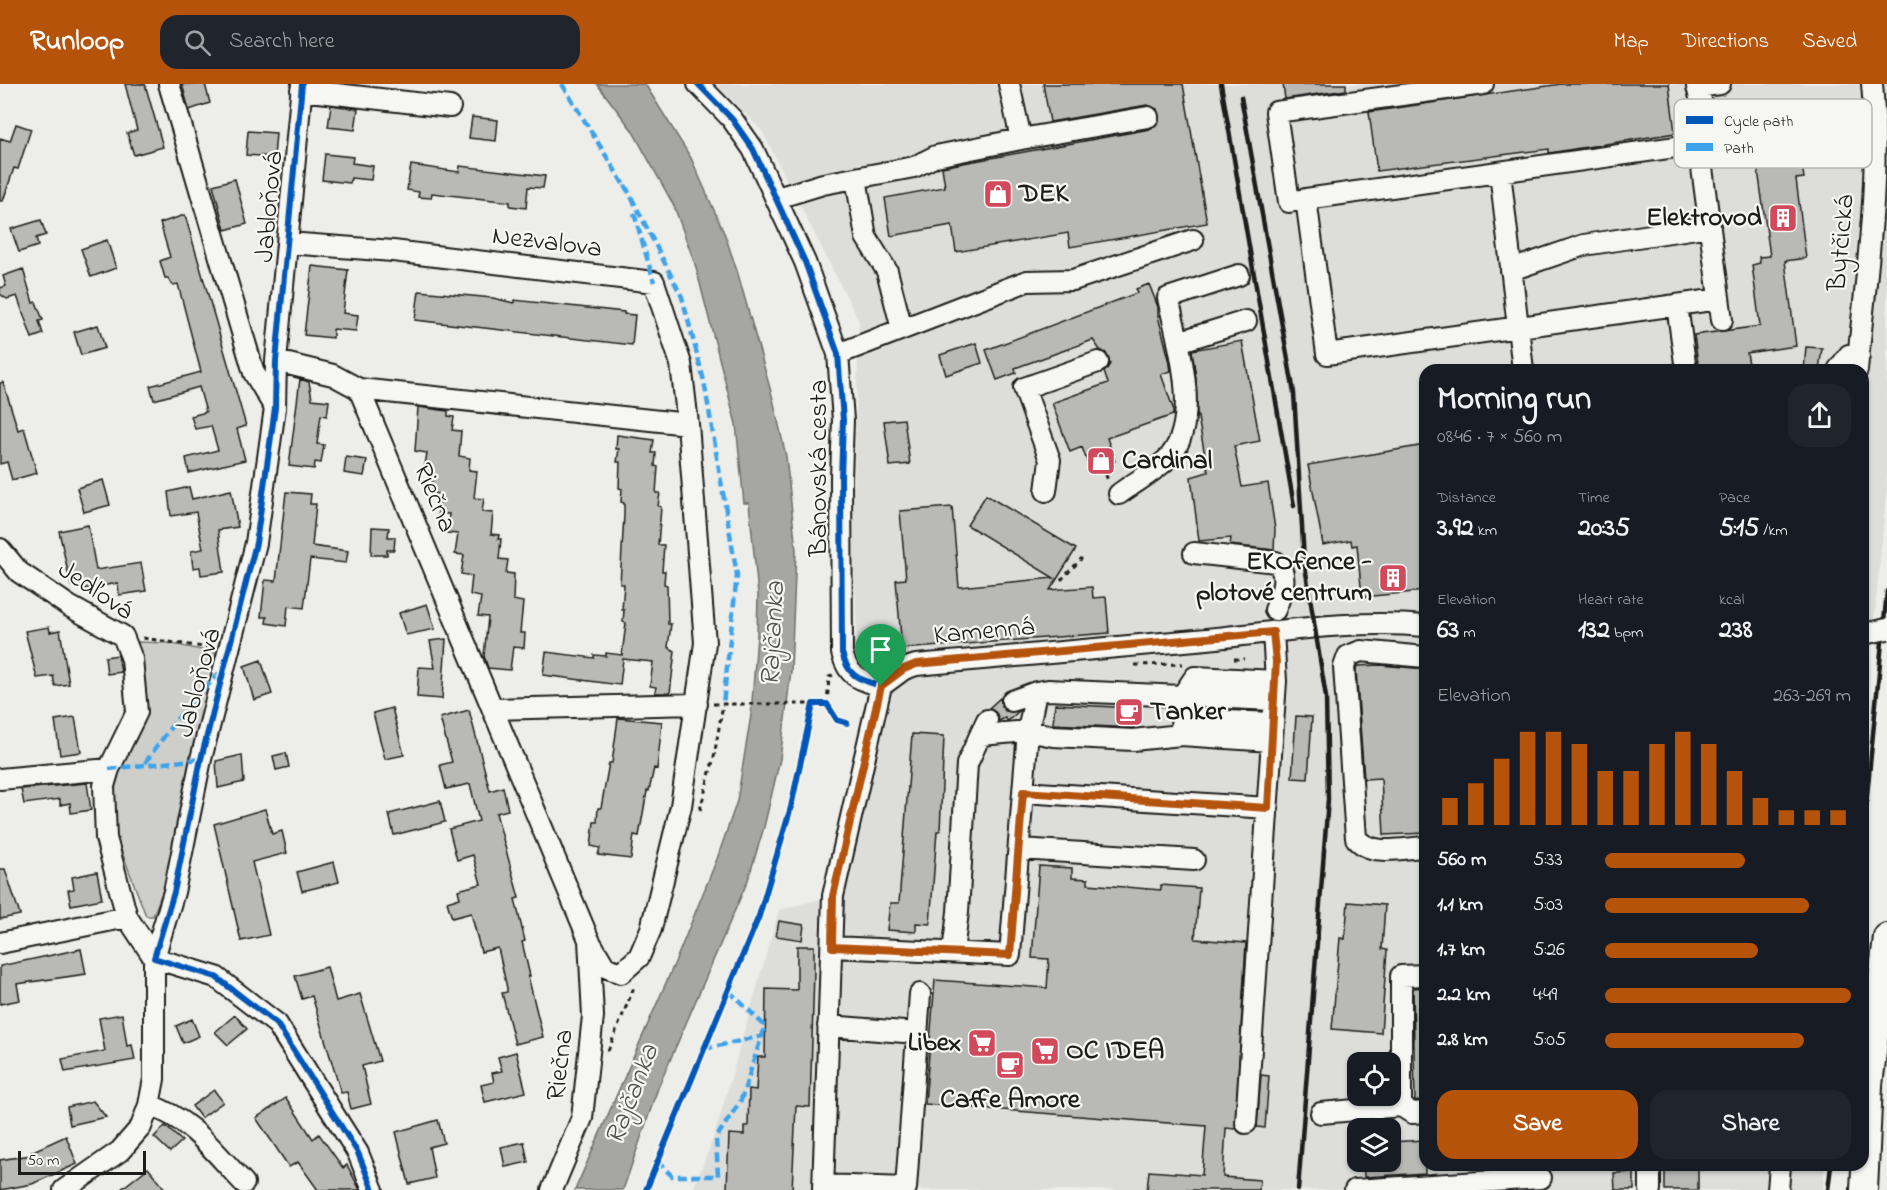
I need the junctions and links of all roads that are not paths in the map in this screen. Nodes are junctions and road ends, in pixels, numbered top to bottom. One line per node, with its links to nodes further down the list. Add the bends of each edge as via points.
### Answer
1 (169, 84): 40 (street, Jabloňová, via 254,373)
2 (698, 84): 18 (street, Bánovská cesta, via 744,134)
3 (1010, 84): 13 (street)
4 (1483, 84): 19 (street, via 1276,112 1288,202)
5 (1720, 84): 8 (street, via 1697,87)
6 (1872, 84): 12 (street, Bytčická)
7 (301, 87): 9 (street, Jabloňová); 22 (street, Jabloňová)
8 (1699, 99)
9 (450, 107)
10 (1148, 117): 13 (street)
11 (1872, 119): 12 (street)
12 (1875, 119): 35 (street, Bytčická, via 1875,186)
13 (1021, 140): 17 (street, via 936,156 914,167)
14 (1674, 148): 16 (street)
15 (1707, 168): 20 (street)
16 (1500, 172): 19 (street); 23 (street)
17 (856, 178): 18 (street); 30 (street, via 866,237 887,271)
18 (777, 198): 32 (street, Bánovská cesta)
19 (1306, 199): 29 (street, via 1327,354)
20 (1710, 226): 23 (street, via 1584,245); 25 (street)
21 (1193, 240): 30 (street, via 1073,280 1027,282)
22 (288, 243): 33 (street, Jabloňová); 41 (street, Nezvalova, via 393,251 654,282 681,364)
23 (1511, 270): 29 (street)
24 (1239, 275): 31 (street, via 1168,298)
25 (1719, 299): 26 (street); 27 (street)
26 (1677, 305): 29 (street); 37 (street)
27 (1722, 320)
28 (1246, 321): 31 (street)
29 (1518, 327): 36 (street)
30 (902, 329): 32 (street)
31 (1178, 342): 43 (street, via 1187,409 1184,434 1170,456)
32 (838, 354): 52 (street, Bánovská cesta, via 843,420 842,653 846,668 857,678)
33 (276, 360): 39 (street, via 333,375); 40 (street, Jabloňová)
34 (1098, 362): 42 (street, via 1024,388 1050,460)
35 (1858, 363): 38 (street, via 1849,355)
36 (1522, 364)
37 (1685, 364)
38 (1842, 364)
39 (359, 389): 41 (street); 58 (street, Riečna)
40 (275, 408): 75 (street, Jabloňová, via 256,543 201,759 174,892)
41 (688, 424): 57 (street, Riečna, via 705,643)
42 (1046, 491)
43 (1119, 494)
44 (0, 549): 62 (street, Jedľová, via 19,572 123,636 132,659 136,712)
45 (1194, 553): 46 (street, via 1276,561 1283,575 1282,593)
46 (1275, 609)
47 (1419, 625): 49 (street, Kamenná, via 1384,622)
48 (1887, 629): 50 (street, bridge)
49 (1273, 632): 52 (street, Kamenná, via 916,664); 53 (street)
50 (1869, 633)
51 (1419, 656): 66 (street, via 1361,651 1348,656 1344,667 1356,838 1362,846 1372,849)
52 (881, 686): 73 (street, via 833,896)
53 (1275, 690): 55 (street, via 1195,677); 61 (street)
54 (1036, 692): 55 (street); 56 (street); 60 (street)
55 (1182, 696): 59 (street)
56 (1012, 701)
57 (697, 704): 58 (street); 71 (street, Riečna, via 681,806 651,929 639,957 621,973 605,967)
58 (494, 709): 71 (street, Riečna)
59 (1181, 727): 60 (street, via 1133,740); 61 (street)
60 (1028, 731): 64 (street); 74 (street, via 984,728 967,765)
61 (1272, 732): 65 (street)
62 (109, 769): 63 (street); 69 (street, Jedľová, via 104,786 106,838)
63 (0, 779)
64 (1023, 792): 65 (street); 67 (street)
65 (1268, 808): 86 (street)
66 (1419, 847)
67 (1020, 849): 68 (street); 74 (street, via 1010,955)
68 (1194, 860)
69 (127, 917): 72 (street); 75 (street, Jedľová)
70 (1887, 937): 81 (main road)
71 (589, 940): 95 (street, Riečna, via 593,1016 582,1118)
72 (0, 943)
73 (832, 947): 74 (street); 78 (street)
74 (953, 952)
75 (154, 958): 82 (street, via 154,1079); 94 (street, via 216,977 277,1024 358,1153)
76 (1419, 975): 80 (street, via 1401,976)
77 (920, 994): 79 (street)
78 (828, 1026): 79 (street); 91 (street)
79 (917, 1033): 91 (street, via 906,1188)
80 (1401, 1052)
81 (1869, 1085)
82 (149, 1105): 90 (street, via 174,1113 195,1130); 93 (street, via 141,1127 120,1151)
83 (1401, 1106): 84 (street); 85 (street)
84 (1419, 1112)
85 (1321, 1113)
86 (1246, 1123)
87 (1780, 1171): 97 (street)
88 (1865, 1171): 98 (main road)
89 (1541, 1178): 92 (street)
90 (244, 1183)
91 (823, 1187)
92 (1454, 1187): 96 (street)
93 (64, 1190)
94 (373, 1190)
95 (552, 1190)
96 (1355, 1190)
97 (1778, 1190)
98 (1864, 1190)

